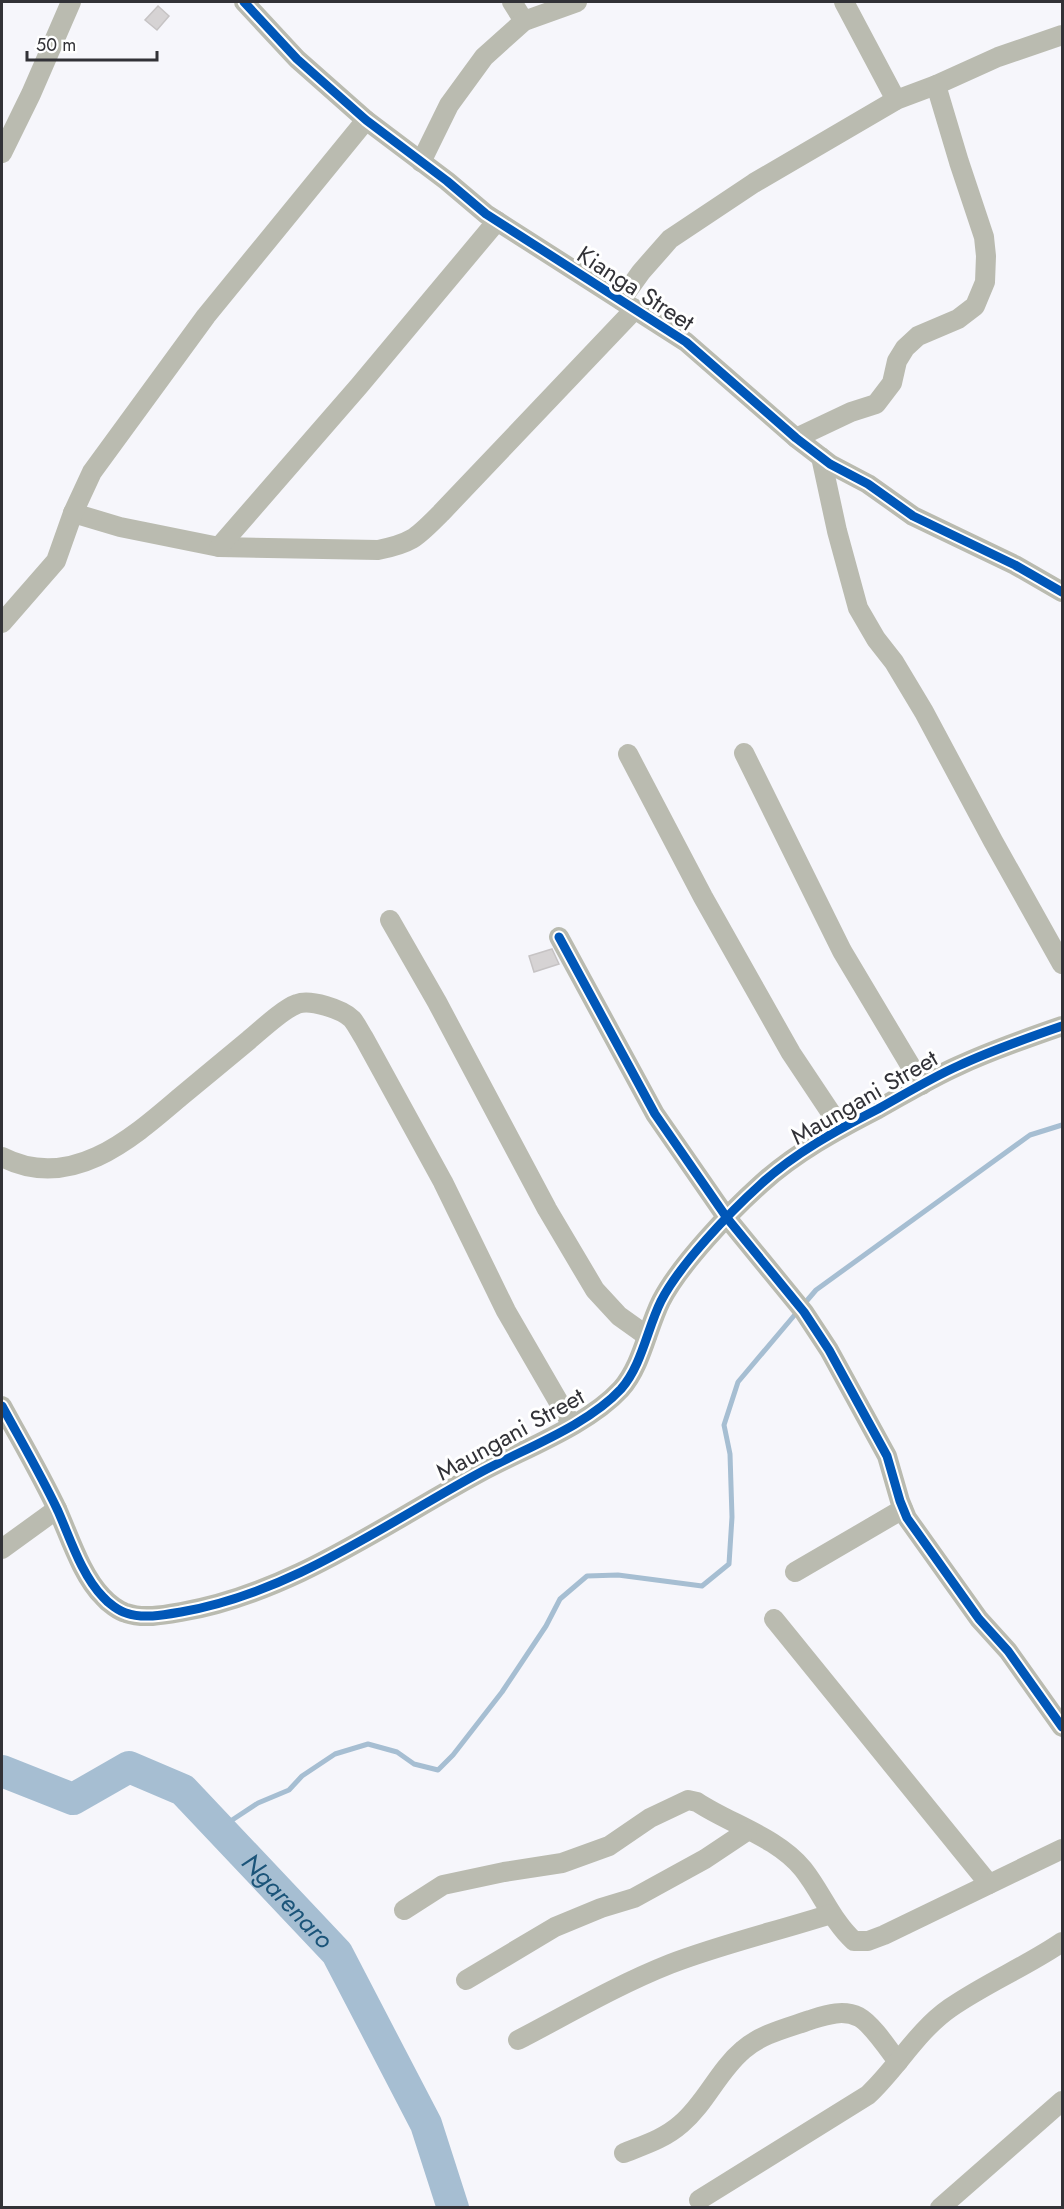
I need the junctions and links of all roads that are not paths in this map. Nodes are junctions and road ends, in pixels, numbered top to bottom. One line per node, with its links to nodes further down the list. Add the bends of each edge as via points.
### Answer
1 (72, 2): 11 (street)
2 (244, 2): 10 (street, Kianga Street, via 297,59)
3 (512, 2): 6 (street)
4 (572, 2): 6 (street)
5 (844, 2): 9 (street)
6 (524, 21): 12 (street, via 484,57 449,105)
7 (1062, 34): 8 (street)
8 (936, 85): 9 (street); 15 (street, via 984,237 985,282 975,306 958,319 918,336 905,348 891,383 876,404)
9 (896, 100): 14 (street, via 754,183 670,239 640,272)
10 (366, 120): 12 (street, Kianga Street); 17 (street, via 206,316 92,472)
11 (2, 153)
12 (421, 162): 13 (street, Kianga Street)
13 (497, 221): 14 (street, Kianga Street); 18 (street)
14 (628, 304): 15 (street, Kianga Street, via 686,342); 18 (street, via 417,537 378,550)
15 (796, 438): 16 (street, Kianga Street)
16 (820, 457): 19 (street, Kianga Street, via 868,484 912,516); 25 (street, via 858,608 924,712)
17 (74, 513): 18 (street); 20 (street, via 56,561)
18 (219, 546)
19 (1062, 592)
20 (2, 623)
21 (744, 753): 27 (street, via 842,951)
22 (628, 754): 28 (street, via 791,1053)
23 (390, 920): 31 (street, via 595,1290 619,1316)
24 (559, 937): 30 (street, via 655,1114)
25 (1062, 964)
26 (1062, 1026): 27 (street, Maungani Street, via 1001,1047)
27 (922, 1085): 28 (street, Maungani Street)
28 (841, 1128): 30 (street, Maungani Street, via 794,1158)
29 (2, 1156): 33 (street, via 48,1169 106,1153 135,1135 288,1010 298,1004 327,1005 351,1018 364,1038 443,1182 506,1311)
30 (727, 1218): 31 (street, Maungani Street, via 682,1269 662,1300); 35 (street, via 804,1312 829,1350 886,1456)
31 (647, 1335): 33 (street, Maungani Street, via 622,1388)
32 (2, 1406): 34 (street, Maungani Street)
33 (572, 1425): 34 (street, Maungani Street, via 291,1577 224,1602 156,1616 124,1613 103,1598)
34 (57, 1509): 36 (street)
35 (903, 1509): 37 (street); 39 (street, via 967,1603 1008,1651)
36 (2, 1550)
37 (795, 1572)
38 (774, 1619): 42 (street)
39 (1062, 1727)
40 (747, 1831): 43 (street, via 688,1800 650,1818 609,1846 562,1863 443,1885); 44 (street, via 782,1850 802,1868); 46 (street, via 634,1898 555,1927)
41 (1062, 1849): 42 (street)
42 (989, 1884): 44 (street, via 868,1941 854,1941)
43 (404, 1910)
44 (831, 1914): 47 (street, via 668,1965)
45 (1062, 1942): 48 (street, via 951,2008 919,2036)
46 (466, 1980)
47 (518, 2040)
48 (898, 2062): 50 (street, via 861,2018 845,2012 781,2030 743,2050 681,2125 658,2140); 51 (street, via 868,2095)
49 (1062, 2101): 52 (street)
50 (624, 2153)
51 (699, 2200)
52 (940, 2208)

